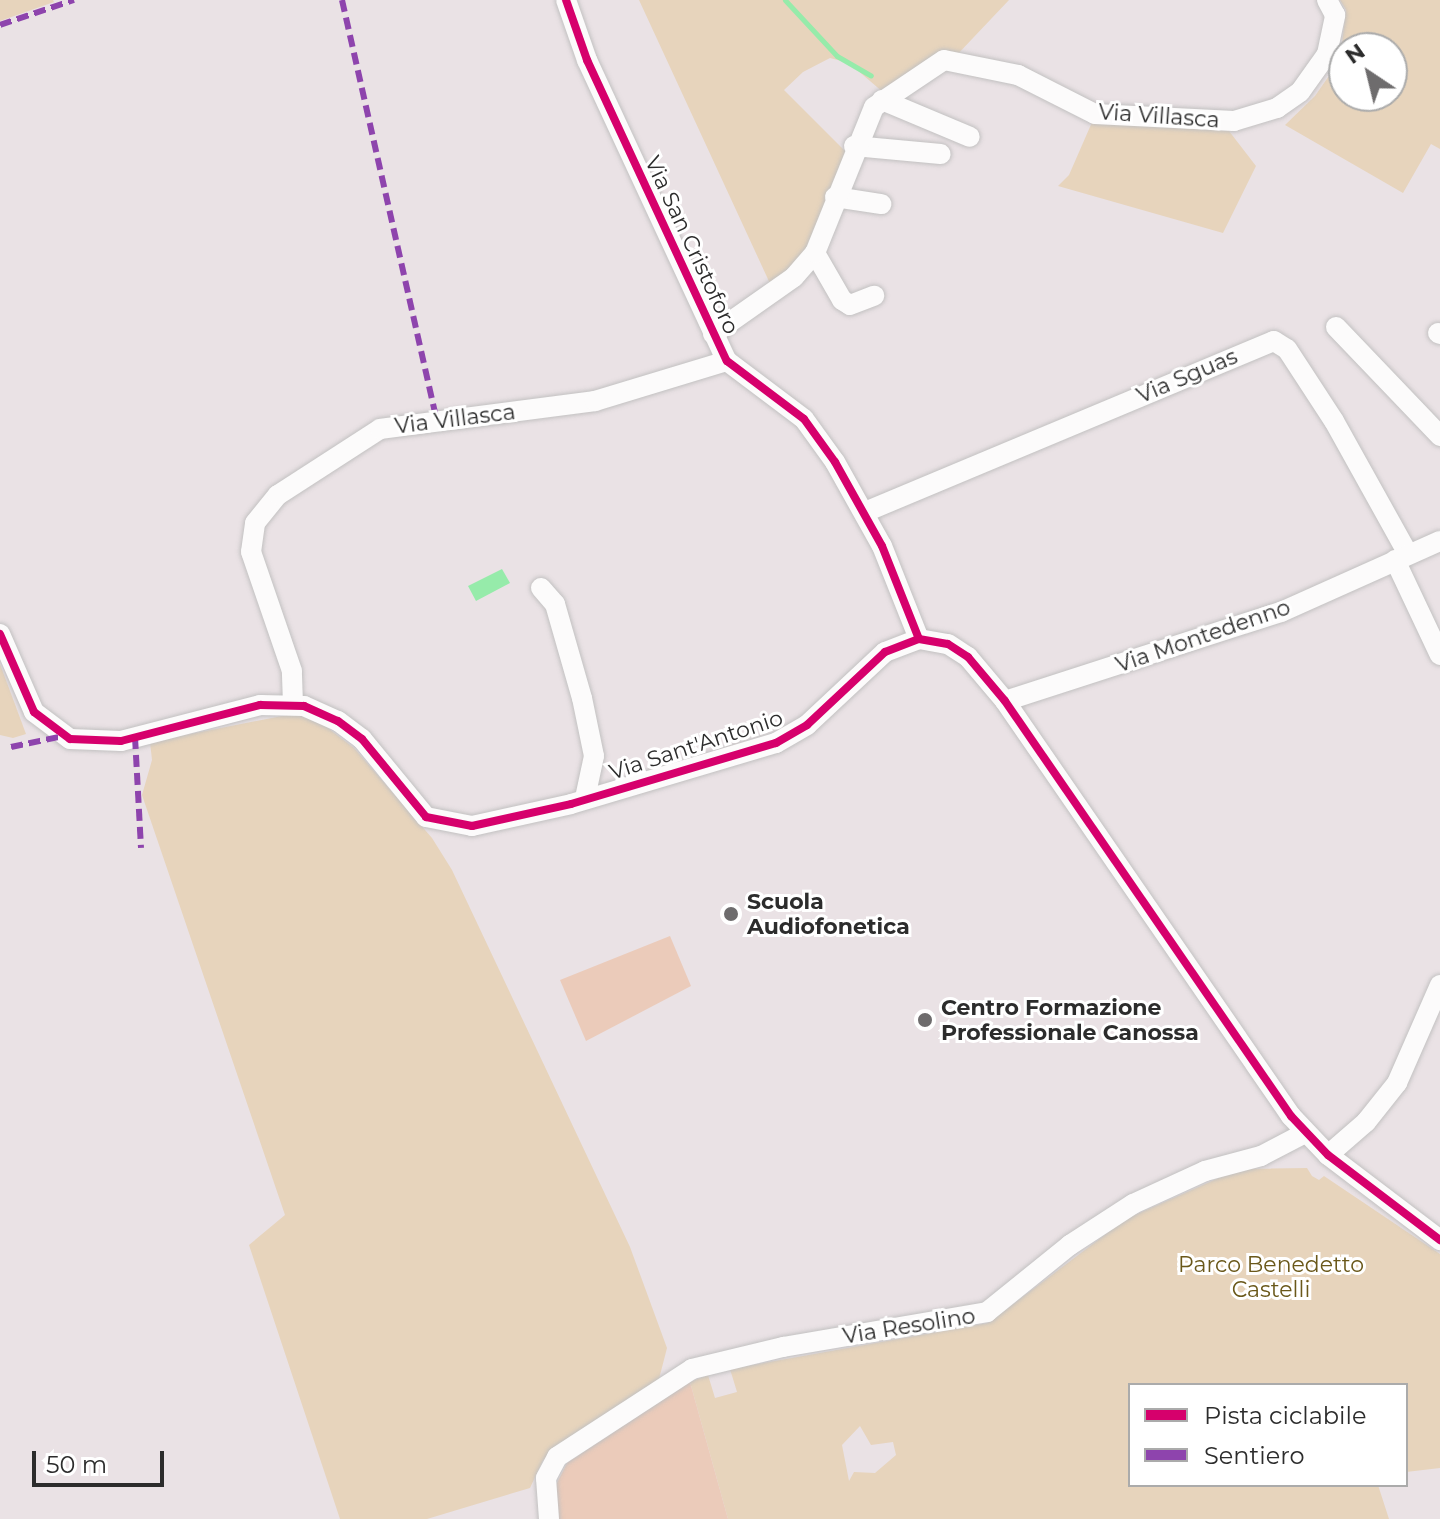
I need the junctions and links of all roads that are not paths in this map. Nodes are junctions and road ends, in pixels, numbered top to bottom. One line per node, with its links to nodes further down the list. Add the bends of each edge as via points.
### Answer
1 (566, 0): 12 (street, Via San Cristoforo, via 587,60)
2 (1327, 0): 3 (street, Via Villasca, via 1335,15 1327,54 1300,92 1277,108 1234,121 1095,114 1018,75 944,60)
3 (882, 100): 4 (street); 5 (street, Via Villasca)
4 (970, 137)
5 (854, 146): 6 (street); 7 (street, Via Villasca)
6 (941, 154)
7 (835, 197): 8 (street); 9 (street, Via Villasca)
8 (881, 204)
9 (815, 253): 10 (street, via 842,300 850,305); 12 (street, Via Villasca, via 794,277)
10 (874, 296)
11 (1336, 327): 14 (street)
12 (713, 334): 13 (street, Via San Cristoforo)
13 (727, 361): 15 (street, Via San Cristoforo, via 804,419); 23 (street, Via Villasca, via 595,401 380,429 278,495 255,523 251,552 292,671)
14 (1440, 436)
15 (865, 512): 17 (street, Via Sguas, via 1274,341 1287,349 1334,421); 20 (street, Via San Cristoforo)
16 (1440, 541): 17 (street, Via Montedenno)
17 (1402, 557): 21 (street); 22 (street, Via Montedenno, via 1236,628 1212,630)
18 (548, 591): 24 (street, Via Sant'Antonio)
19 (0, 634): 23 (street, Via Sant'Antonio, via 34,712 48,727 81,742 121,741 260,705)
20 (919, 639): 22 (street, via 959,650); 25 (street, Via Sant'Antonio, via 897,645 868,664 789,737)
21 (1440, 655)
22 (1005, 701): 28 (street)
23 (293, 704): 26 (street, Via Sant'Antonio, via 348,727 416,810 437,822 472,826)
24 (594, 756): 25 (street, Via Sant'Antonio); 26 (street, Via Sant'Antonio)
25 (616, 789): 26 (street, Via Sant'Antonio)
26 (585, 798)
27 (1440, 985): 29 (street, via 1397,1083 1366,1122)
28 (1305, 1133): 29 (street); 31 (street, Via Resolino, via 1261,1156 1205,1171 1133,1204 987,1312 783,1347 692,1369 557,1457 546,1478)
29 (1328, 1155): 30 (street)
30 (1440, 1240)
31 (549, 1519)

